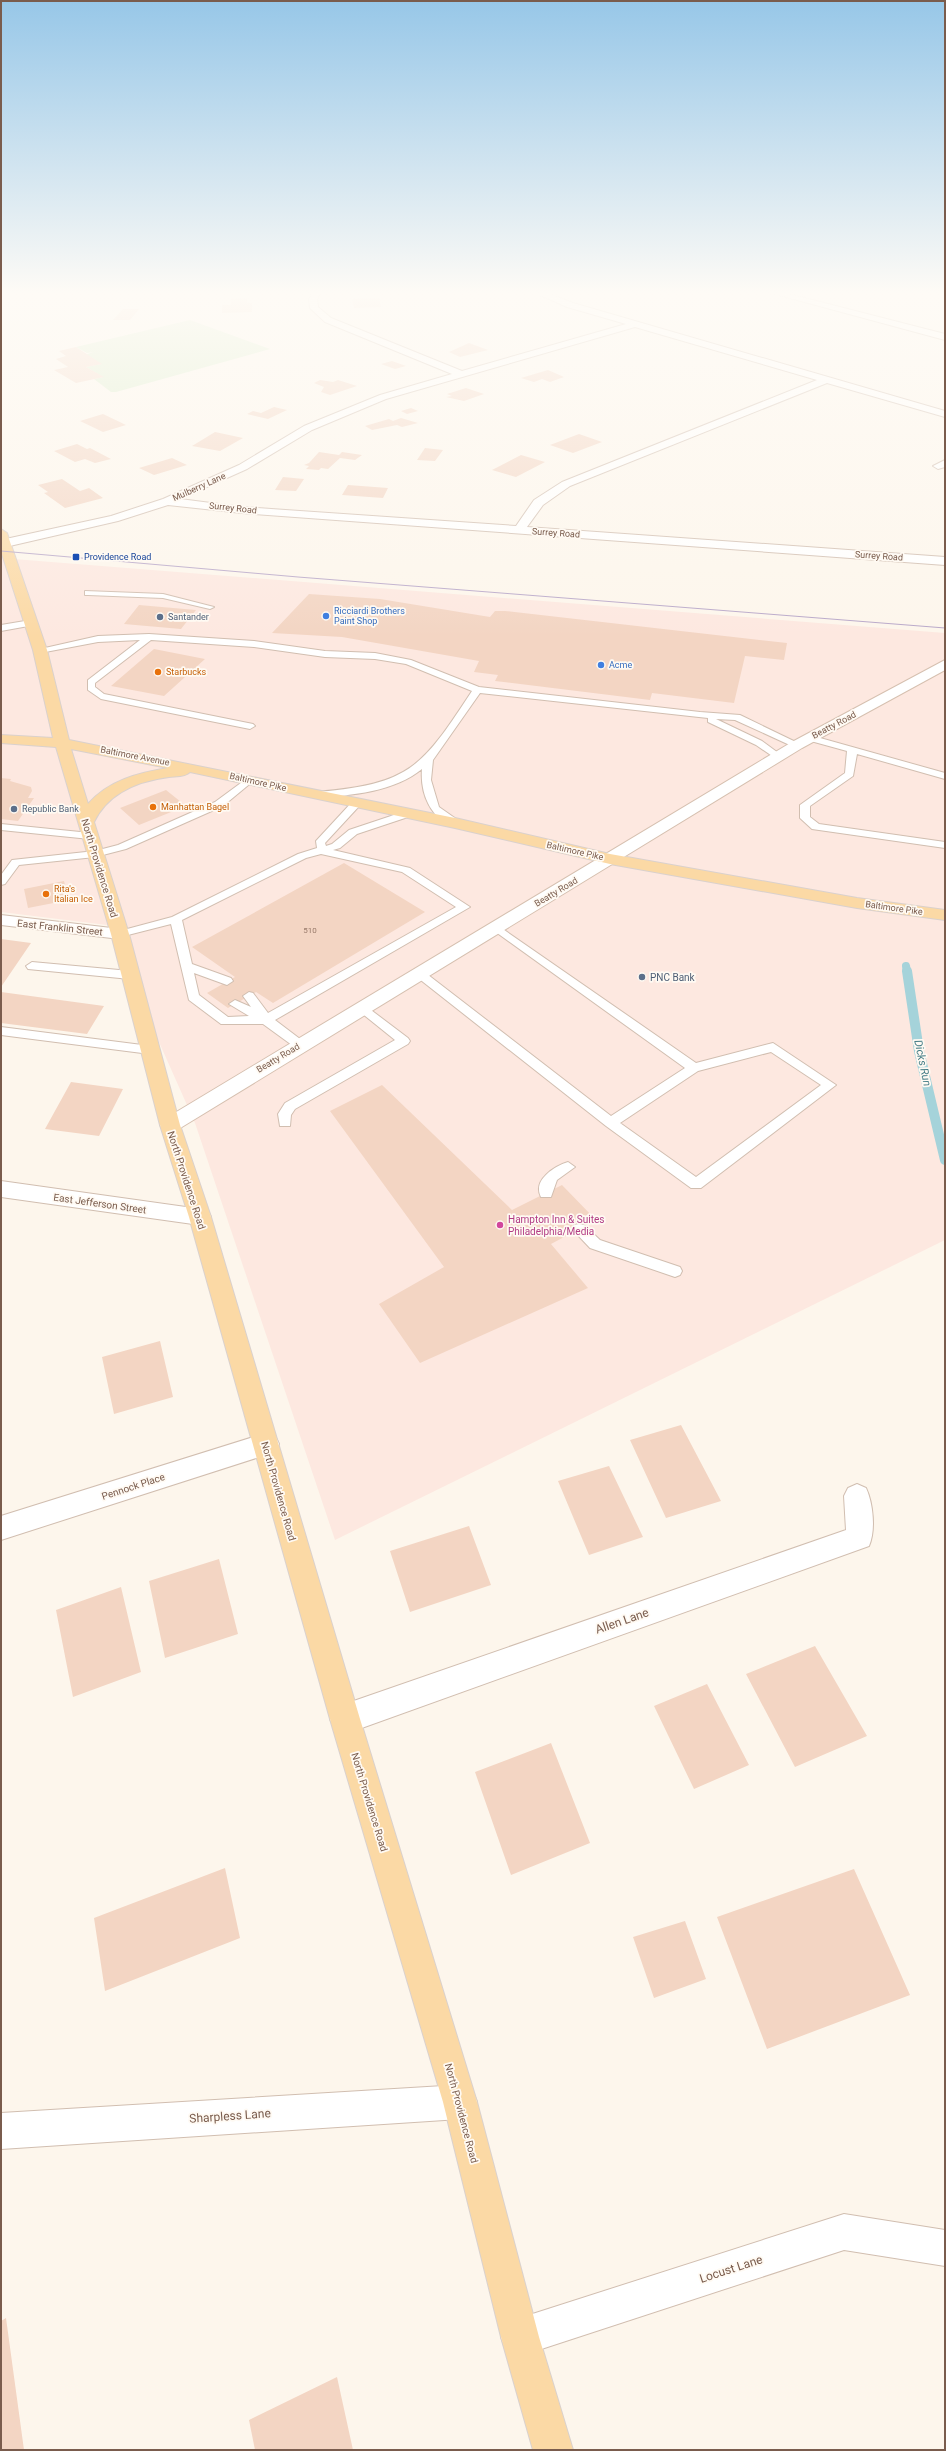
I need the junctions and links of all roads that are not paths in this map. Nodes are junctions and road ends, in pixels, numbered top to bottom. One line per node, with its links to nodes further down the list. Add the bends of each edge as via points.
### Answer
1 (354, 408): 5 (street, Mulberry Lane, via 308,428 243,467)
2 (754, 408): 6 (street, via 548,493 528,512)
3 (926, 408): 4 (street)
4 (945, 414)
5 (167, 501): 6 (street, Surrey Road, via 242,510); 7 (street, Mulberry Lane, via 114,518)
6 (520, 530): 8 (street, Surrey Road)
7 (3, 546): 11 (main road, North Providence Road)
8 (945, 561)
9 (142, 603): 10 (lane, via 88,593 163,596 210,608)
10 (157, 604)
11 (31, 623): 12 (lane); 14 (main road, North Providence Road)
12 (1, 628)
13 (148, 636): 14 (lane, via 98,639); 16 (lane, via 254,644 325,654 375,656 408,662); 18 (lane, via 91,682 91,688 101,696)
14 (40, 650): 21 (main road, North Providence Road)
15 (945, 664): 20 (street, Beatty Road)
16 (477, 690): 17 (lane); 24 (lane)
17 (700, 715): 20 (lane, via 737,717); 23 (lane, via 759,743)
18 (250, 726)
19 (1, 739): 21 (main road, Baltimore Avenue)
20 (804, 741): 22 (lane); 23 (street, Beatty Road)
21 (62, 743): 25 (main road, Baltimore Avenue); 33 (main road, North Providence Road)
22 (852, 751): 26 (lane); 34 (lane, via 850,774 805,805 805,818 816,828)
23 (778, 757): 36 (street, Beatty Road)
24 (428, 760): 28 (lane, via 405,775 375,788); 31 (lane, via 426,780 434,808)
25 (208, 770): 27 (main road, Baltimore Pike); 33 (main road, via 150,776 121,786 90,808)
26 (945, 776)
27 (249, 780): 28 (main road, Baltimore Pike); 33 (lane, via 219,804 122,847)
28 (317, 795): 29 (main road, Baltimore Pike)
29 (357, 804): 30 (main road, Baltimore Pike); 35 (lane, via 320,843)
30 (410, 813): 31 (main road, Baltimore Pike); 35 (lane, via 353,832 336,846)
31 (454, 823): 36 (main road, Baltimore Pike)
32 (1, 827): 33 (lane)
33 (90, 838): 37 (lane, via 16,862); 42 (main road, North Providence Road)
34 (945, 844)
35 (323, 851): 39 (lane, via 302,856); 52 (lane, via 406,870 464,907)
36 (610, 859): 38 (main road, Baltimore Pike, via 857,903); 41 (street, Beatty Road)
37 (1, 882)
38 (945, 915)
39 (176, 919): 42 (lane); 44 (lane)
40 (1, 920): 42 (street, East Franklin Street)
41 (497, 928): 46 (street, Beatty Road); 56 (lane)
42 (120, 934): 45 (main road, North Providence Road)
43 (32, 966): 45 (lane)
44 (188, 967): 47 (lane); 48 (lane); 52 (lane, via 193,997 225,1021)
45 (130, 974): 55 (main road, North Providence Road)
46 (419, 974): 51 (street, Beatty Road); 58 (lane)
47 (227, 981)
48 (215, 988)
49 (248, 996): 52 (lane)
50 (235, 1004): 52 (lane)
51 (363, 1008): 54 (street, Beatty Road); 57 (lane, via 404,1041 290,1106 284,1114)
52 (266, 1020): 54 (lane)
53 (1, 1031): 55 (lane)
54 (300, 1045): 59 (street, Beatty Road)
55 (150, 1050): 59 (main road, North Providence Road)
56 (694, 1068): 58 (lane); 58 (lane, via 772,1047 830,1085 696,1184)
57 (285, 1123)
58 (611, 1123)
59 (170, 1124): 63 (main road, North Providence Road)
60 (568, 1167): 62 (lane, via 554,1173 547,1182)
61 (1, 1189): 63 (street, East Jefferson Street)
62 (546, 1193)
63 (200, 1218): 66 (main road, North Providence Road)
64 (579, 1229): 65 (lane, via 595,1244)
65 (675, 1271)
66 (266, 1444): 68 (street, Pennock Place); 69 (main road, North Providence Road)
67 (857, 1496): 69 (street, Allen Lane, via 860,1537)
68 (1, 1528)
69 (345, 1719): 70 (main road, North Providence Road)
70 (460, 2102): 71 (street, Sharpless Lane); 73 (main road, North Providence Road)
71 (1, 2131)
72 (945, 2248): 73 (street, Locust Lane, via 844,2232)
73 (520, 2337): 74 (main road, North Providence Road)
74 (553, 2450)

